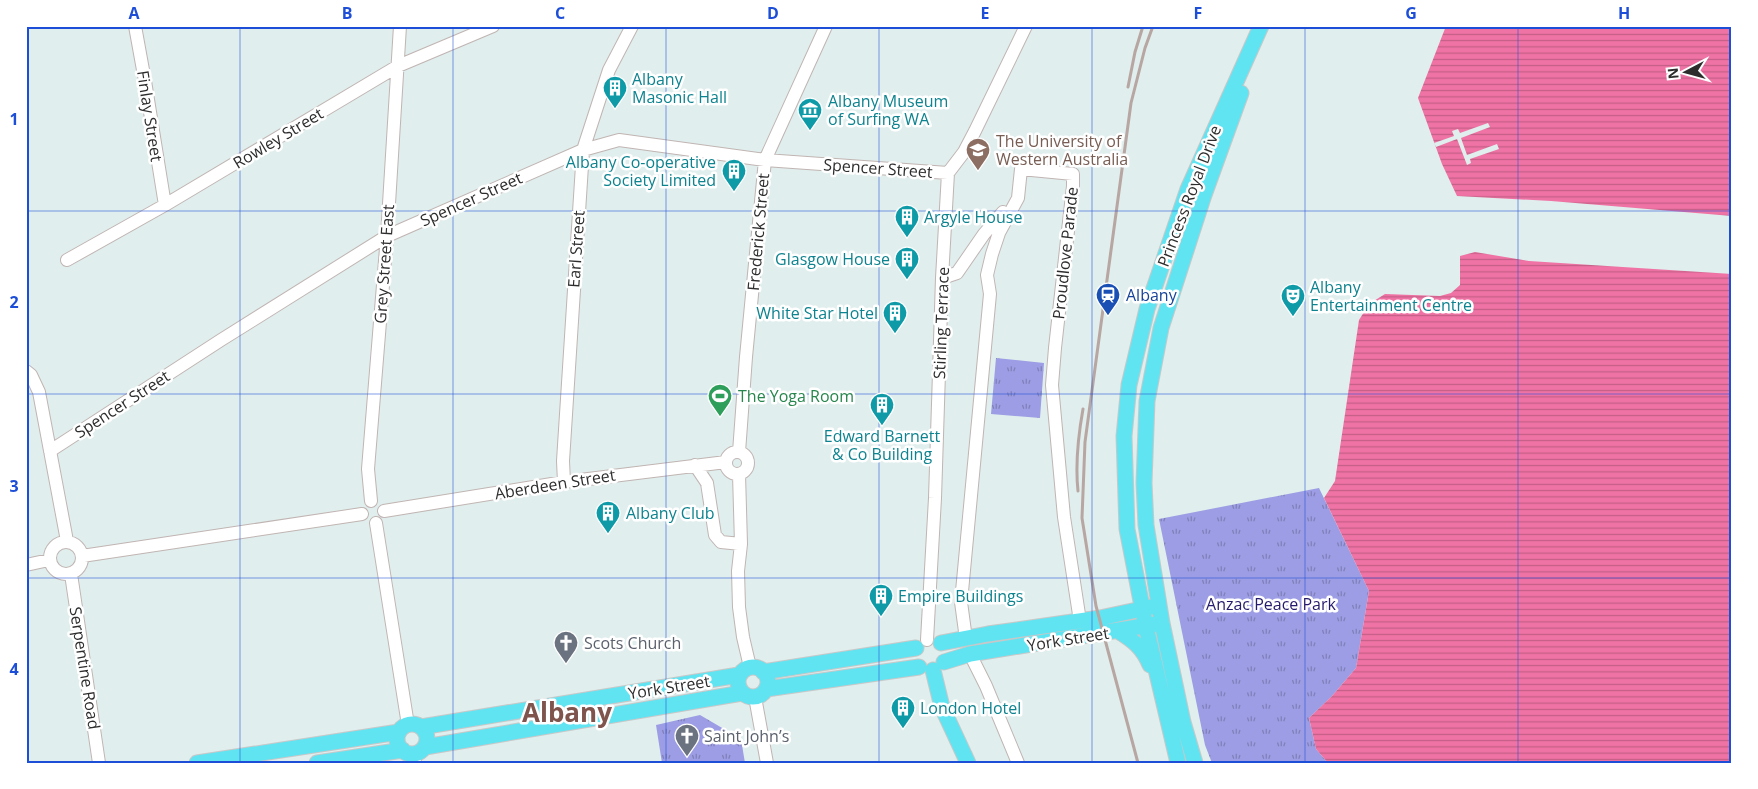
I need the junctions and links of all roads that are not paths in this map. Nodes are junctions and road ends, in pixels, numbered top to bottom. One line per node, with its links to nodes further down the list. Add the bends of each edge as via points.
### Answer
1 (135, 26): 16 (street, Finlay Street)
2 (400, 26): 9 (street, Grey Street East)
3 (493, 26): 9 (street, Rowley Street)
4 (632, 26): 10 (street, Earl Street, via 609,70)
5 (826, 26): 11 (street, Frederick Street)
6 (1026, 26): 12 (street, via 964,152)
7 (1260, 26): 13 (main road, Princess Royal Drive)
8 (1265, 26): 14 (main road, Princess Royal Drive)
9 (398, 66): 16 (street, Rowley Street); 17 (street, Grey Street East)
10 (582, 150): 11 (street, Spencer Street, via 620,140); 17 (street, Spencer Street); 26 (street, Earl Street)
11 (765, 160): 12 (street, Spencer Street); 22 (street, Frederick Street)
12 (948, 173): 19 (street, Stirling Terrace)
13 (1188, 189): 14 (main road); 37 (main road, Princess Royal Drive, via 1147,309 1129,385 1124,436 1125,482 1127,528)
14 (1204, 195): 38 (main road, Princess Royal Drive, via 1161,328 1147,401 1146,526)
15 (1018, 198): 19 (street, via 984,234 957,273); 41 (street, Proudlove Parade, via 1021,169 1073,174 1052,385 1064,517); 46 (street, Proudlove Parade, via 999,233 987,275 990,294 961,602)
16 (165, 205): 18 (street, Rowley Street)
17 (387, 236): 21 (street, Spencer Street); 27 (street, Grey Street East, via 368,469)
18 (67, 260)
19 (942, 278): 47 (street, Stirling Terrace)
20 (26, 371): 21 (street, via 39,392)
21 (50, 451): 31 (street)
22 (739, 452): 23 (street, via 729,455); 25 (street, via 748,463)
23 (726, 462): 24 (street, Aberdeen Street); 25 (street, via 729,471)
24 (695, 465): 26 (street, Aberdeen Street); 32 (street, via 707,483 715,535 721,542)
25 (739, 474): 32 (street)
26 (564, 482): 28 (street, Aberdeen Street)
27 (372, 502): 28 (street, via 381,505); 29 (street, via 365,504)
28 (384, 511): 30 (street, via 382,519)
29 (362, 514): 30 (street, via 368,522); 33 (street)
30 (376, 523): 52 (street)
31 (67, 541): 33 (street, via 77,546); 34 (street, via 56,544)
32 (741, 544): 50 (street, via 739,607)
33 (82, 556): 36 (street, via 80,566)
34 (49, 560): 35 (street); 36 (street, via 59,573)
35 (26, 565)
36 (71, 574): 55 (street, Serpentine Road)
37 (1136, 575): 39 (main road, Princess Royal Drive); 40 (main road, via 1135,596)
38 (1160, 606): 39 (main road); 42 (main road, Princess Royal Drive)
39 (1143, 608): 40 (main road); 43 (main road, Princess Royal Drive)
40 (1107, 616): 41 (main road, York Street)
41 (1080, 621): 45 (main road); 46 (main road, York Street)
42 (1162, 623): 43 (main road, York Street); 62 (main road, Princess Royal Drive)
43 (1146, 627): 44 (main road, York Street); 53 (main road, Princess Royal Drive)
44 (1118, 631): 45 (main road, York Street); 53 (main road, via 1145,653)
45 (1082, 637): 48 (main road, York Street)
46 (966, 639): 47 (main road, York Street); 48 (main road)
47 (928, 644): 49 (main road, via 915,658); 49 (main road, via 945,652); 50 (main road, York Street)
48 (970, 654): 49 (main road, York Street); 60 (street)
49 (932, 666): 51 (main road, York Street); 59 (main road, via 942,707)
50 (751, 671): 51 (main road, via 767,680); 51 (main road, via 738,684); 52 (main road, York Street)
51 (754, 693): 54 (main road, York Street); 58 (street)
52 (409, 728): 54 (main road, via 398,742); 54 (main road, via 427,736); 56 (main road, York Street)
53 (1170, 731): 61 (main road, Princess Royal Drive)
54 (414, 753): 57 (main road, York Street)
55 (99, 763)
56 (197, 763)
57 (317, 763)
58 (767, 763)
59 (968, 763)
60 (1018, 763)
61 (1178, 763)
62 (1195, 763)

